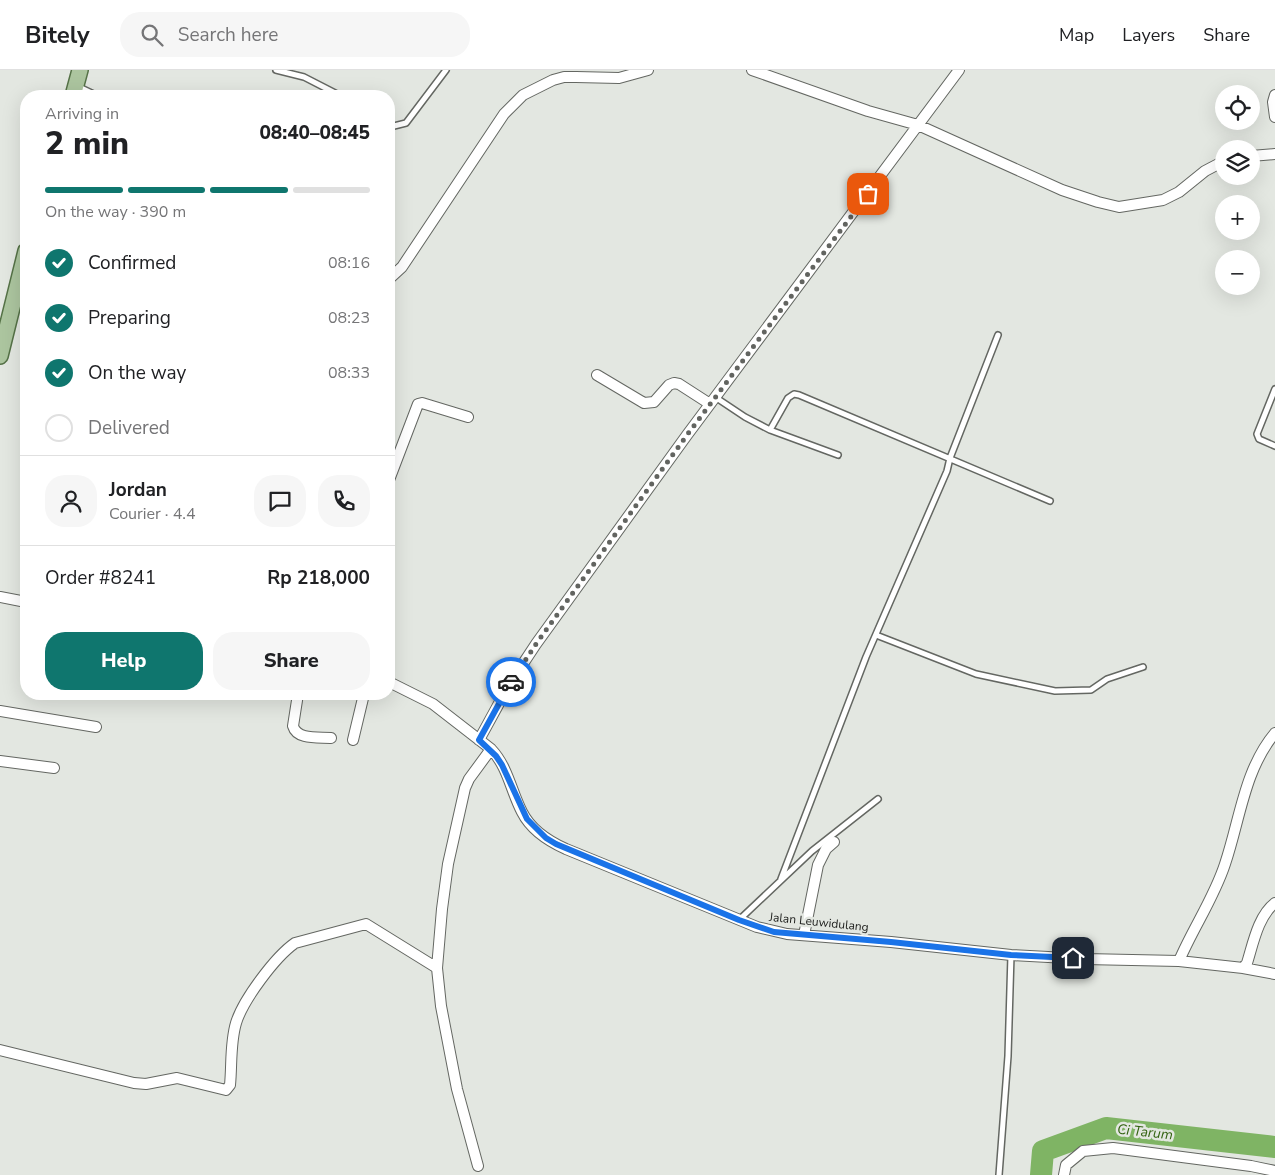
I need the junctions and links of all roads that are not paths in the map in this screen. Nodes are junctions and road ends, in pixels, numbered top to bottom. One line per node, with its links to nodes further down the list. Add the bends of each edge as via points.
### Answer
1 (80, 70): 7 (main road)
2 (276, 70): 8 (lane, via 304,77)
3 (446, 70): 11 (lane, via 406,123)
4 (648, 70): 16 (street, via 619,78 564,77 523,95 504,114)
5 (752, 70): 12 (street, via 858,108)
6 (959, 70): 12 (street)
7 (75, 90)
8 (329, 90)
9 (1275, 95): 10 (street, via 1272,102)
10 (1275, 117)
11 (395, 125)
12 (912, 132): 15 (street, via 1062,190 1119,207 1163,200); 22 (street)
13 (1275, 154): 14 (street)
14 (1260, 155)
15 (1215, 165)
16 (395, 273)
17 (20, 275): 19 (main road)
18 (998, 335): 28 (lane)
19 (0, 356)
20 (596, 376): 22 (street, via 644,403 654,402 674,383)
21 (1275, 389): 25 (lane, via 1257,434 1259,439)
22 (713, 401): 24 (lane); 42 (street, via 536,644)
23 (468, 417): 26 (street, via 418,404)
24 (770, 430): 27 (lane); 28 (lane, via 788,398 794,394)
25 (1275, 446)
26 (395, 455)
27 (838, 455)
28 (950, 458): 29 (lane); 32 (lane)
29 (1050, 501)
30 (0, 597): 31 (street)
31 (20, 601)
32 (876, 634): 33 (lane, via 976,674 1055,691 1091,690 1107,679); 48 (lane)
33 (1143, 668)
34 (395, 685): 42 (street, Jalan Leuwidulang, via 433,704)
35 (297, 700): 40 (street, via 294,731 303,736)
36 (363, 700): 41 (street)
37 (0, 711): 38 (street)
38 (96, 727)
39 (1275, 733): 53 (street, via 1250,779 1225,864)
40 (331, 738)
41 (353, 740)
42 (479, 740): 43 (street, Jalan Leuwidulang)
43 (491, 749): 50 (street, Jalan Leuwidulang, via 508,774 522,812 546,838); 54 (street, via 464,788 448,864)
44 (0, 760): 45 (street)
45 (54, 768)
46 (878, 799): 48 (lane)
47 (834, 842): 51 (street, via 826,849 818,865)
48 (781, 879): 50 (lane)
49 (1275, 903): 55 (street, via 1261,921)
50 (739, 920): 51 (street, Jalan Leuwidulang, via 774,932)
51 (804, 935): 52 (street, Jalan Leuwidulang)
52 (1011, 955): 53 (street, Jalan Leuwidulang); 60 (lane, via 1008,1056)
53 (1180, 961): 55 (street, Jalan Leuwidulang)
54 (437, 968): 57 (street, via 366,924 295,942 256,986 242,1008 236,1024 230,1085 226,1090 177,1078 134,1083); 58 (street, via 457,1089)
55 (1243, 968): 56 (street, Jalan Leuwidulang)
56 (1275, 974)
57 (0, 1050)
58 (478, 1166)
59 (1275, 1171): 61 (street, via 1113,1148 1083,1151 1066,1165)
60 (999, 1175)
61 (1064, 1175)

